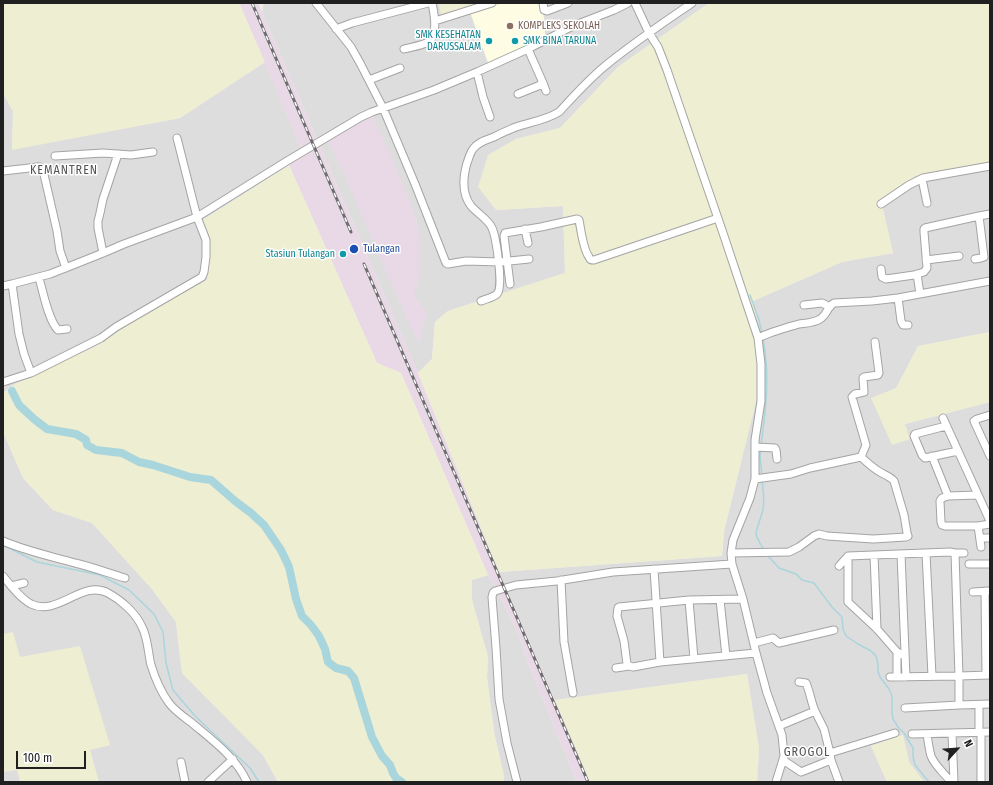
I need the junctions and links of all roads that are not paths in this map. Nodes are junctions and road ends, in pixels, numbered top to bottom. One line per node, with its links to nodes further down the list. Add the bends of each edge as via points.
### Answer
1 (316, 3): 12 (street)
2 (428, 3): 12 (street, via 352,22)
3 (432, 3): 11 (street)
4 (492, 3): 11 (street)
5 (543, 3): 6 (street, via 544,10 547,11)
6 (568, 3)
7 (628, 3): 10 (street)
8 (635, 3): 13 (street)
9 (692, 3): 13 (street)
10 (613, 7): 15 (street)
11 (435, 21): 14 (street, via 430,41)
12 (336, 29): 18 (street, via 351,47)
13 (651, 35): 36 (street, via 667,70); 44 (street, via 605,66 559,112 481,142 470,154 464,174 466,199 492,227)
14 (404, 48)
15 (528, 49): 17 (street); 19 (street)
16 (400, 68): 18 (street)
17 (477, 72): 22 (street); 23 (street)
18 (369, 80): 22 (street)
19 (543, 83): 20 (street); 21 (street)
20 (546, 90)
21 (518, 94)
22 (383, 108): 35 (street, via 355,121); 44 (street, via 446,263)
23 (490, 117)
24 (177, 138): 35 (street)
25 (153, 152): 26 (street)
26 (118, 154): 27 (street); 39 (street, via 98,221)
27 (55, 156)
28 (990, 166): 30 (street)
29 (3, 171): 45 (street, via 38,167 43,170)
30 (922, 179): 31 (street); 32 (street)
31 (927, 203)
32 (881, 204)
33 (990, 214): 34 (street)
34 (979, 216): 42 (street, via 984,257); 43 (street, via 925,228)
35 (197, 217): 39 (street); 62 (street, via 206,240 202,276 101,338)
36 (718, 218): 37 (street, via 594,260 588,257 577,219); 60 (street)
37 (525, 229): 38 (street); 44 (street, via 504,233)
38 (528, 243)
39 (104, 253): 45 (street)
40 (959, 256): 43 (street)
41 (529, 259): 44 (street)
42 (975, 259)
43 (926, 260): 47 (street, via 926,270)
44 (503, 262): 51 (street); 55 (street, via 497,294)
45 (66, 268): 48 (street)
46 (881, 269): 47 (street, via 882,277 886,279)
47 (917, 274): 53 (street)
48 (39, 278): 50 (street); 59 (street, via 48,312 56,328)
49 (990, 281): 53 (street)
50 (12, 284): 52 (street); 62 (street, via 19,334)
51 (510, 284)
52 (3, 286)
53 (920, 294): 54 (street)
54 (898, 298): 57 (street, via 834,303); 58 (street, via 901,321 903,325)
55 (481, 301)
56 (804, 305): 57 (street, via 822,303)
57 (830, 306): 60 (street, via 819,320)
58 (908, 325)
59 (67, 329)
60 (761, 337): 67 (street, via 761,401 755,440)
61 (875, 342): 71 (street, via 879,373 864,377 864,392 852,397 866,445)
62 (31, 372): 63 (street)
63 (3, 382)
64 (990, 415): 70 (street, via 974,421)
65 (943, 418): 66 (street)
66 (946, 426): 68 (street); 69 (street, via 914,436 924,458)
67 (759, 447): 72 (street, via 775,448); 73 (street)
68 (958, 451): 69 (street); 74 (street)
69 (932, 456): 75 (street)
70 (990, 456)
71 (861, 457): 73 (street); 83 (street, via 894,481 904,514 906,537 873,539 819,534 789,552)
72 (777, 459)
73 (760, 479): 83 (street, via 732,540)
74 (978, 495): 75 (street); 76 (street)
75 (948, 496): 78 (street, via 940,501 942,525)
76 (990, 521)
77 (990, 524): 78 (street)
78 (978, 526): 79 (street)
79 (980, 538): 80 (street); 82 (street)
80 (990, 538)
81 (3, 541): 96 (street)
82 (981, 547)
83 (731, 553): 90 (street)
84 (926, 553): 85 (street); 87 (street); 118 (street)
85 (955, 553): 86 (street); 119 (street)
86 (964, 553)
87 (901, 554): 88 (street); 112 (street)
88 (874, 555): 89 (street); 106 (street)
89 (848, 556): 93 (street); 106 (street, via 848,602)
90 (732, 564): 94 (street); 102 (street)
91 (969, 564): 92 (street)
92 (990, 564)
93 (839, 566)
94 (654, 569): 97 (street); 105 (street)
95 (3, 576): 99 (street)
96 (125, 578)
97 (561, 580): 122 (street, via 564,642); 142 (street, via 516,585 493,593 499,699)
98 (24, 583): 99 (street)
99 (11, 586): 136 (street, via 25,600 39,606 56,605 83,592 94,590 108,593 121,602 143,627 156,681 170,704)
100 (987, 591): 101 (street); 117 (street)
101 (973, 592)
102 (743, 599): 104 (street); 108 (street)
103 (689, 600): 104 (street); 105 (street); 113 (street)
104 (720, 600): 111 (street)
105 (656, 604): 114 (street); 115 (street, via 618,608 617,616)
106 (877, 629): 109 (street)
107 (834, 630): 108 (street, via 778,643 773,638)
108 (754, 643): 110 (street)
109 (897, 652): 112 (street); 120 (street, via 893,677)
110 (756, 653): 111 (street); 128 (street)
111 (726, 656): 113 (street)
112 (905, 656): 120 (street)
113 (694, 659): 114 (street)
114 (660, 662): 115 (street)
115 (629, 666): 116 (street)
116 (616, 668)
117 (988, 675): 119 (street)
118 (932, 676): 119 (street); 120 (street)
119 (959, 676): 124 (street)
120 (906, 677)
121 (799, 682): 127 (street, via 806,683)
122 (573, 693)
123 (990, 704): 125 (street)
124 (959, 705): 125 (street); 126 (street)
125 (979, 705): 130 (street)
126 (905, 708)
127 (815, 711): 128 (street); 135 (street, via 824,729)
128 (779, 726): 137 (street, via 783,737)
129 (895, 732): 135 (street)
130 (980, 732): 131 (street); 132 (street); 147 (street)
131 (990, 732)
132 (952, 733): 134 (street); 146 (street)
133 (912, 734): 134 (street)
134 (927, 734): 145 (street, via 932,757)
135 (831, 756): 137 (street, via 801,772); 144 (street)
136 (233, 759): 140 (street); 141 (street)
137 (783, 760): 143 (street)
138 (181, 762): 139 (street)
139 (185, 782)
140 (208, 782)
141 (247, 782)
142 (517, 782)
143 (776, 782)
144 (839, 782)
145 (951, 782)
146 (954, 782)
147 (981, 782)

